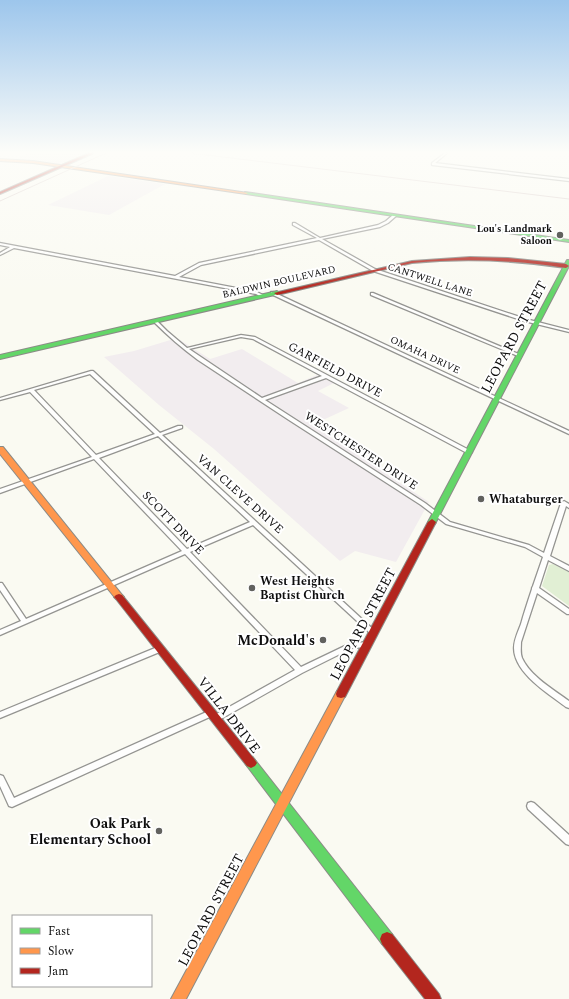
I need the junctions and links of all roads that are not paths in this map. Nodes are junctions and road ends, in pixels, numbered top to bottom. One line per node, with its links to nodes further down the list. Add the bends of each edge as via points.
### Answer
1 (285, 200): 2 (main road)
2 (394, 216): 4 (street, via 379,226); 5 (main road)
3 (294, 224): 4 (street, CANTWELL LANE)
4 (320, 239): 10 (street, CANTWELL LANE); 11 (street, via 200,264)
5 (569, 241)
6 (0, 244): 7 (street)
7 (14, 246): 8 (street); 11 (street)
8 (0, 254)
9 (567, 263): 10 (main road, BALDWIN BOULEVARD, via 474,256 431,259); 16 (main road, LEOPARD STREET)
10 (374, 270): 12 (main road, BALDWIN BOULEVARD); 16 (street, CANTWELL LANE)
11 (176, 277): 14 (street)
12 (272, 294): 14 (main road, BALDWIN BOULEVARD); 23 (street, OMAHA DRIVE)
13 (372, 294): 19 (street)
14 (262, 296): 15 (main road, BALDWIN BOULEVARD)
15 (156, 322): 18 (street, WESTCHESTER DRIVE); 20 (main road, BALDWIN BOULEVARD)
16 (536, 323): 17 (street, CANTWELL LANE); 19 (main road, LEOPARD STREET)
17 (569, 331)
18 (186, 350): 21 (street, GARFIELD DRIVE, via 248,336); 25 (street, WESTCHESTER DRIVE)
19 (519, 355): 23 (main road, LEOPARD STREET)
20 (0, 357)
21 (326, 376): 25 (street); 30 (street, GARFIELD DRIVE)
22 (31, 390): 24 (street); 28 (street, VAN CLEVE DRIVE, via 91,372); 31 (street, SCOTT DRIVE)
23 (496, 399): 27 (street, OMAHA DRIVE); 30 (main road, LEOPARD STREET)
24 (0, 400)
25 (262, 400): 35 (street, WESTCHESTER DRIVE)
26 (180, 427): 28 (street)
27 (569, 433)
28 (159, 435): 31 (street); 36 (street, VAN CLEVE DRIVE)
29 (0, 449): 32 (main road, VILLA DRIVE)
30 (469, 452): 35 (main road, LEOPARD STREET)
31 (94, 458): 32 (street); 37 (street, SCOTT DRIVE)
32 (26, 482): 33 (street); 41 (main road, VILLA DRIVE)
33 (0, 491)
34 (566, 504): 38 (street)
35 (436, 514): 38 (street, WESTCHESTER DRIVE, via 448,523 504,538); 45 (main road, LEOPARD STREET)
36 (254, 522): 37 (street); 45 (street, VAN CLEVE DRIVE)
37 (186, 552): 41 (street); 49 (street, SCOTT DRIVE)
38 (547, 556): 39 (street, WESTCHESTER DRIVE); 42 (street)
39 (569, 569)
40 (0, 585): 44 (street)
41 (109, 585): 44 (street); 48 (main road, VILLA DRIVE)
42 (536, 588): 43 (street); 50 (street, via 517,652 526,670)
43 (569, 612)
44 (25, 622): 46 (street)
45 (374, 632): 47 (main road, LEOPARD STREET)
46 (0, 633)
47 (366, 645): 49 (street, via 351,646); 54 (main road, LEOPARD STREET)
48 (160, 649): 51 (street); 52 (main road, VILLA DRIVE)
49 (300, 671): 52 (street)
50 (569, 706)
51 (0, 715)
52 (214, 716): 53 (street, via 12,804); 54 (main road, VILLA DRIVE)
53 (0, 778)
54 (282, 803): 57 (main road, LEOPARD STREET); 58 (main road, VILLA DRIVE)
55 (531, 806): 56 (street)
56 (569, 841)
57 (178, 999)
58 (434, 999)

